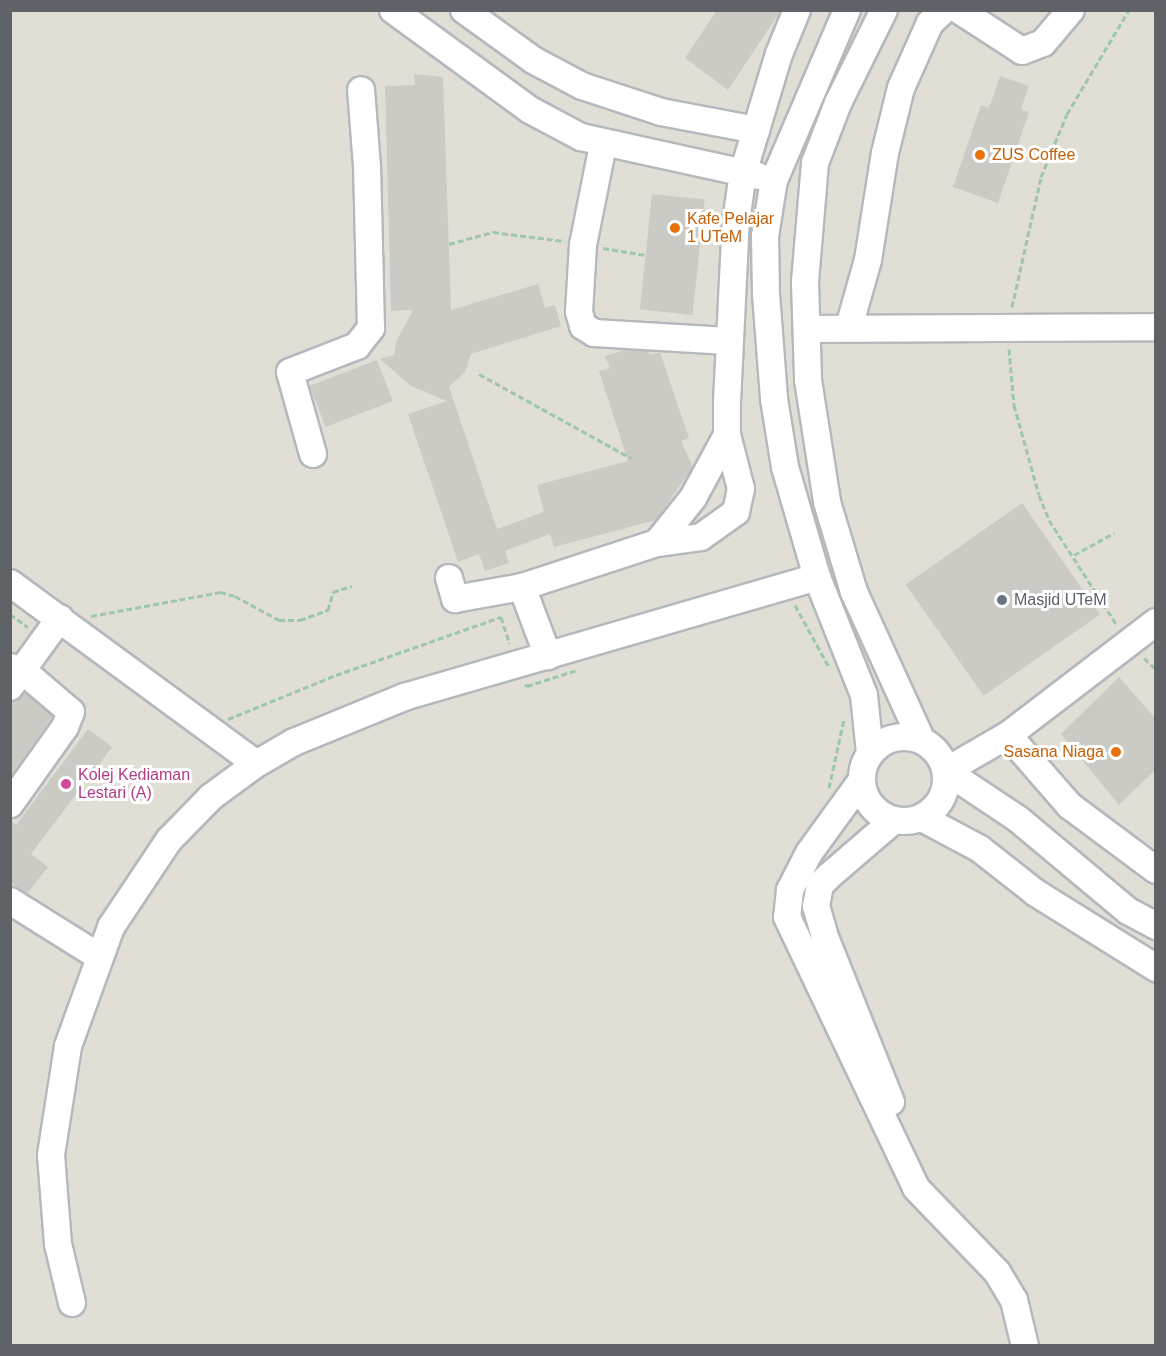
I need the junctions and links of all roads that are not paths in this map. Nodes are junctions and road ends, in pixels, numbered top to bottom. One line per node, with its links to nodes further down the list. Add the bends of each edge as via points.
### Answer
1 (393, 10): 11 (street, via 530,110)
2 (464, 10): 10 (street, via 533,60 582,86 661,112)
3 (797, 10): 10 (street)
4 (847, 10): 13 (street)
5 (884, 10): 16 (street, via 838,103 815,164 805,282)
6 (944, 10): 14 (street, via 930,23 901,88 885,153 868,260)
7 (959, 10): 8 (street, via 1022,51 1043,43)
8 (1071, 10)
9 (361, 90): 19 (street, via 371,328 357,346 290,372)
10 (756, 130): 12 (street)
11 (603, 145): 12 (street); 17 (street, via 583,245 579,312 588,331)
12 (743, 173): 13 (street); 17 (street)
13 (774, 180): 21 (street, via 765,236 774,399 785,467)
14 (849, 327): 15 (street); 16 (street)
15 (1155, 327)
16 (807, 328): 30 (street, via 808,380 827,502 854,592)
17 (728, 341): 18 (street)
18 (728, 435): 20 (street, via 707,466 693,498); 20 (street, via 741,489 736,512 701,537)
19 (314, 454)
20 (657, 543): 24 (street)
21 (817, 577): 27 (street); 31 (street, via 864,695)
22 (449, 578): 24 (street, via 455,599)
23 (10, 583): 25 (street)
24 (522, 587): 27 (street)
25 (60, 618): 28 (street); 32 (street)
26 (1155, 622): 29 (street)
27 (548, 656): 32 (street, via 404,697 350,717)
28 (15, 675): 35 (street, via 71,712 65,727)
29 (1008, 735): 33 (street); 38 (street, via 1071,806)
30 (921, 739): 31 (street, via 893,738); 33 (street, via 933,747)
31 (870, 753): 34 (street)
32 (256, 764): 41 (street, via 211,797 169,840 138,882)
33 (946, 771): 36 (street, via 942,798); 40 (street, via 1018,819 1128,911)
34 (862, 780): 37 (street, via 871,806); 43 (street, via 809,853 790,890 787,917)
35 (10, 804)
36 (922, 818): 37 (street); 42 (street, via 980,849 1036,893)
37 (894, 820): 43 (street, via 820,885 816,906 825,938 909,1146)
38 (1154, 866)
39 (10, 901): 41 (street)
40 (1155, 926)
41 (98, 956): 44 (street, via 68,1046 51,1155 58,1244)
42 (1155, 968)
43 (916, 1188): 45 (street, via 997,1272 1014,1300)
44 (72, 1303)
45 (1025, 1346)

